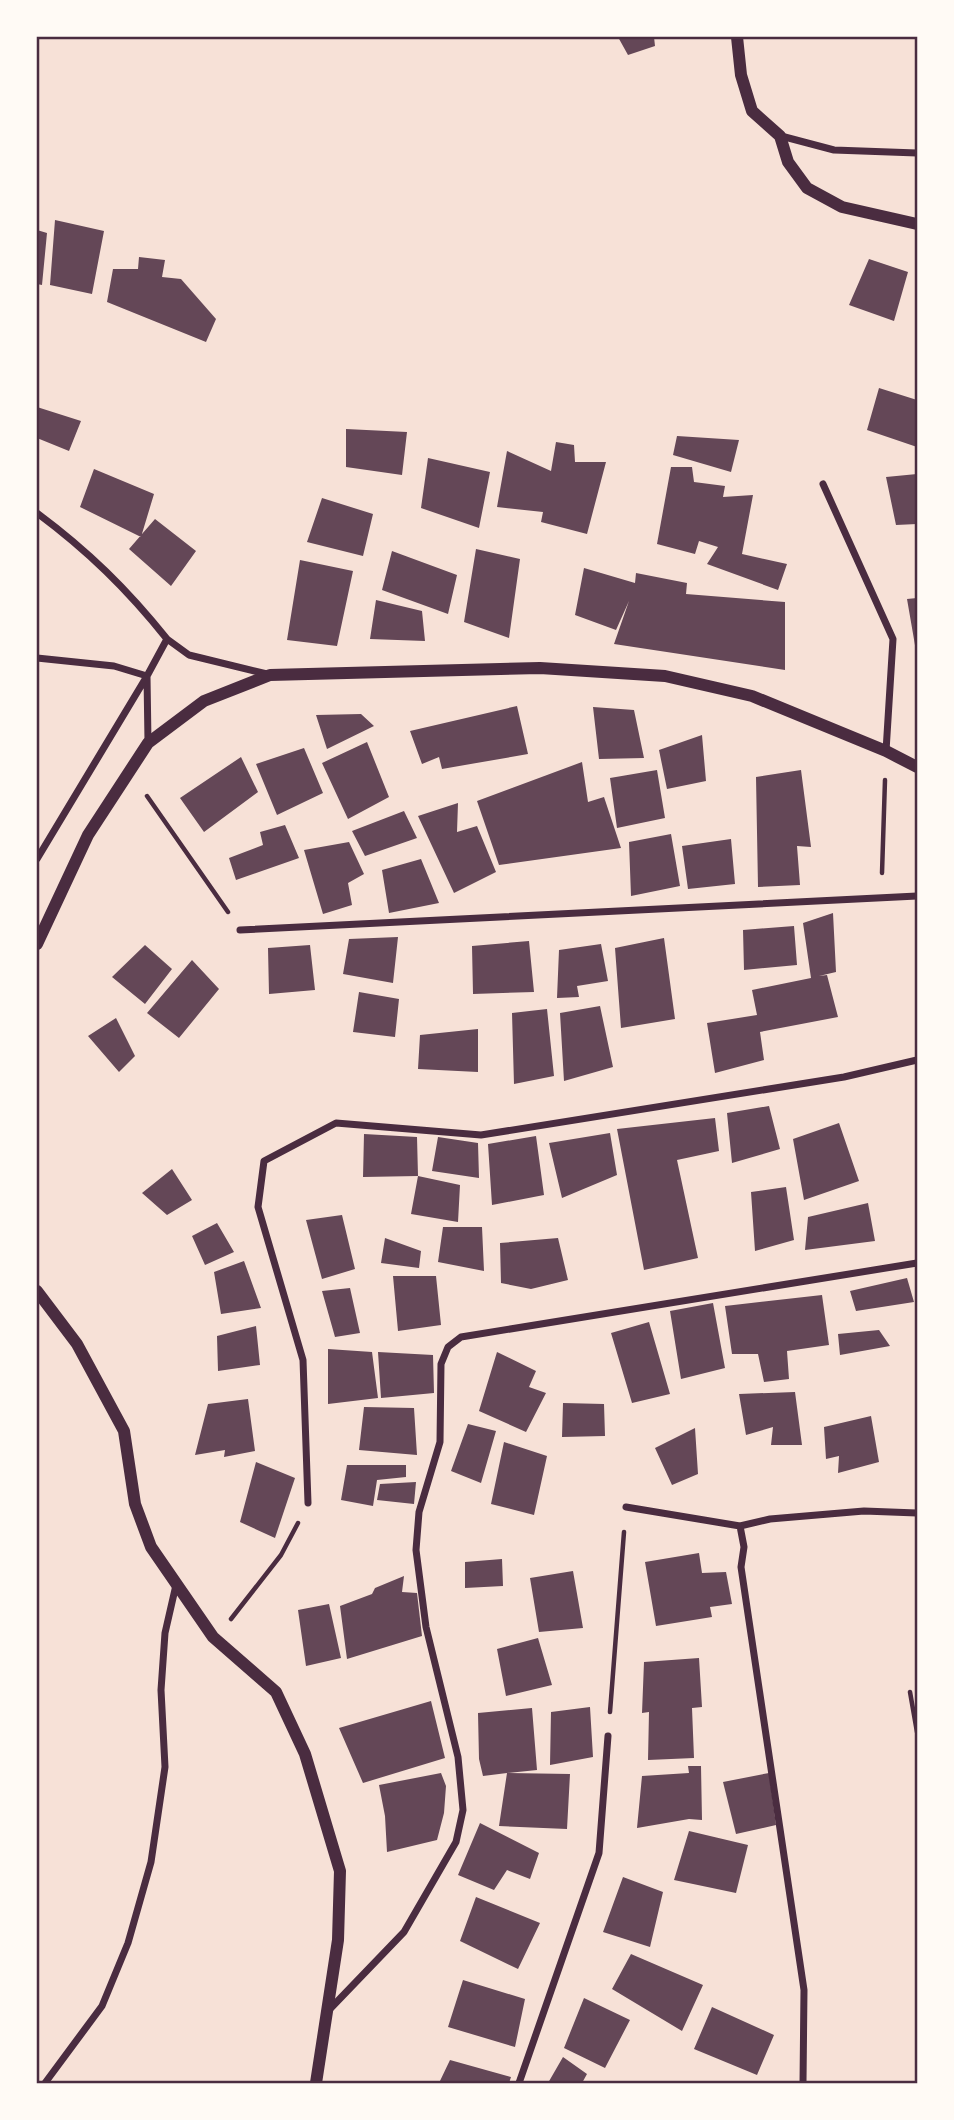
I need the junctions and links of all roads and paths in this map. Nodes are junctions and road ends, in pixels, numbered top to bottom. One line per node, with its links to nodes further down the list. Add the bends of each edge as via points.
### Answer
1 (737, 37): 2 (street, via 741,75 752,111)
2 (780, 136): 3 (street, via 834,150); 4 (street, via 788,162 807,188 842,207)
3 (917, 153)
4 (917, 224)
5 (823, 484): 12 (street, via 892,639)
6 (37, 513): 7 (street, via 130,593)
7 (167, 639): 9 (street, via 189,655); 10 (street)
8 (37, 658): 10 (street, via 114,666)
9 (270, 675): 11 (street, via 204,701); 12 (street, via 540,668 665,676 752,696)
10 (147, 676): 11 (street); 15 (street)
11 (148, 743): 14 (street)
12 (886, 751): 13 (street); 17 (path)
13 (917, 767)
14 (128, 769): 18 (path); 19 (street, via 88,835)
15 (37, 859)
16 (917, 897): 17 (street)
17 (881, 898): 18 (street)
18 (240, 930)
19 (37, 944)
20 (917, 1060): 23 (street, via 844,1077 481,1135 336,1123 264,1161 258,1207 303,1360)
21 (917, 1263): 32 (street, via 461,1337 448,1347 440,1364 440,1442 419,1512 416,1550 426,1627 458,1758 463,1810 456,1842 404,1932)
22 (37, 1291): 27 (street, via 77,1344 124,1431 135,1504 151,1547)
23 (308, 1503): 28 (path, via 281,1555)
24 (625, 1507): 26 (street); 31 (path)
25 (917, 1513): 26 (street, via 864,1511)
26 (740, 1526): 36 (street, via 741,1567 804,1990)
27 (177, 1581): 28 (street); 33 (street, via 165,1633 161,1690 165,1767 151,1862 128,1943 102,2006)
28 (216, 1639): 32 (street, via 276,1692 305,1754 325,1814 340,1871 338,1940)
29 (910, 1692): 30 (path)
30 (917, 1732)
31 (608, 1736): 35 (street, via 599,1853)
32 (328, 2010): 34 (street)
33 (45, 2083)
34 (316, 2083)
35 (519, 2083)
36 (803, 2083)

